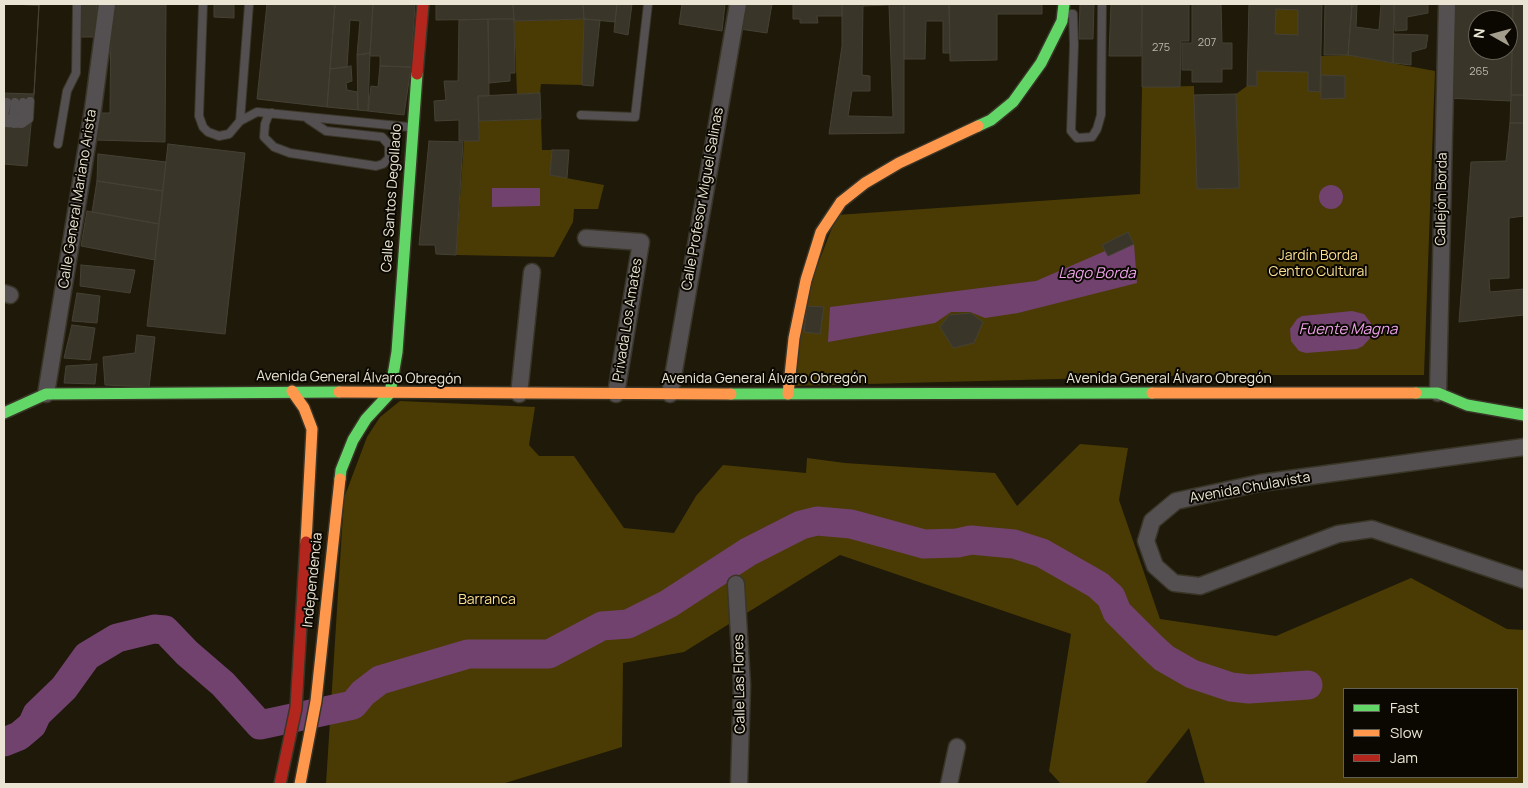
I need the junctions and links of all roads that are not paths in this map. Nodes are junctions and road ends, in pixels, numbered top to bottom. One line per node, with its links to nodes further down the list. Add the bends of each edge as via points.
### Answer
1 (77, 4): 18 (lane, via 76,73 67,91)
2 (107, 4): 23 (street, Calle General Mariano Arista, via 96,109)
3 (204, 4): 15 (lane, via 200,122 208,132 219,136 229,134)
4 (249, 4): 15 (lane)
5 (423, 4): 17 (street, Calle Santos Degollado)
6 (648, 4): 13 (lane, via 635,117)
7 (738, 4): 27 (street, Calle Profesor Miguel Salinas)
8 (1074, 4): 11 (lane)
9 (1102, 4): 11 (lane, via 1101,115 1092,138 1076,138 1071,131)
10 (1447, 4): 22 (street, Callejón Borda)
11 (1067, 10): 28 (street, via 1041,63 1006,108 962,135 899,163 841,202 821,232 806,280 794,338)
12 (272, 113): 14 (lane); 14 (lane, via 264,124 264,137 274,147 290,153 376,166 388,158 389,144 382,137 326,130); 15 (lane, via 257,112)
13 (581, 115)
14 (308, 119): 17 (lane)
15 (240, 121)
16 (7, 122): 16 (lane, via 22,124 29,119 19,102)
17 (411, 128): 24 (street, Calle Santos Degollado, via 397,352)
18 (58, 144)
19 (586, 238): 26 (street, Privada Los Amates, via 641,242)
20 (532, 272): 25 (street)
21 (292, 391): 23 (street, Avenida General Álvaro Obregón); 24 (street, Avenida General Álvaro Obregón); 35 (street, Independencia, via 304,408 312,429 296,708)
22 (1438, 393): 28 (street, Avenida General Álvaro Obregón); 30 (street, Avenida General Álvaro Obregón, via 1467,405)
23 (46, 394): 29 (street, Avenida General Álvaro Obregón)
24 (390, 394): 25 (street, Avenida General Álvaro Obregón); 36 (street, Independencia, via 361,426 341,470 316,701)
25 (519, 394): 26 (street, Avenida General Álvaro Obregón)
26 (616, 394): 27 (street, Avenida General Álvaro Obregón)
27 (670, 394): 28 (street, Avenida General Álvaro Obregón)
28 (788, 394)
29 (4, 413)
30 (1524, 415)
31 (1524, 448): 32 (street, Avenida Chulavista, via 1260,483 1176,501 1152,521 1146,541 1154,566 1174,583 1200,586 1338,534 1372,528)
32 (1524, 580)
33 (736, 584): 37 (street, Calle Las Flores, via 742,685)
34 (957, 748): 38 (street)
35 (280, 784)
36 (300, 784)
37 (739, 784)
38 (949, 784)

